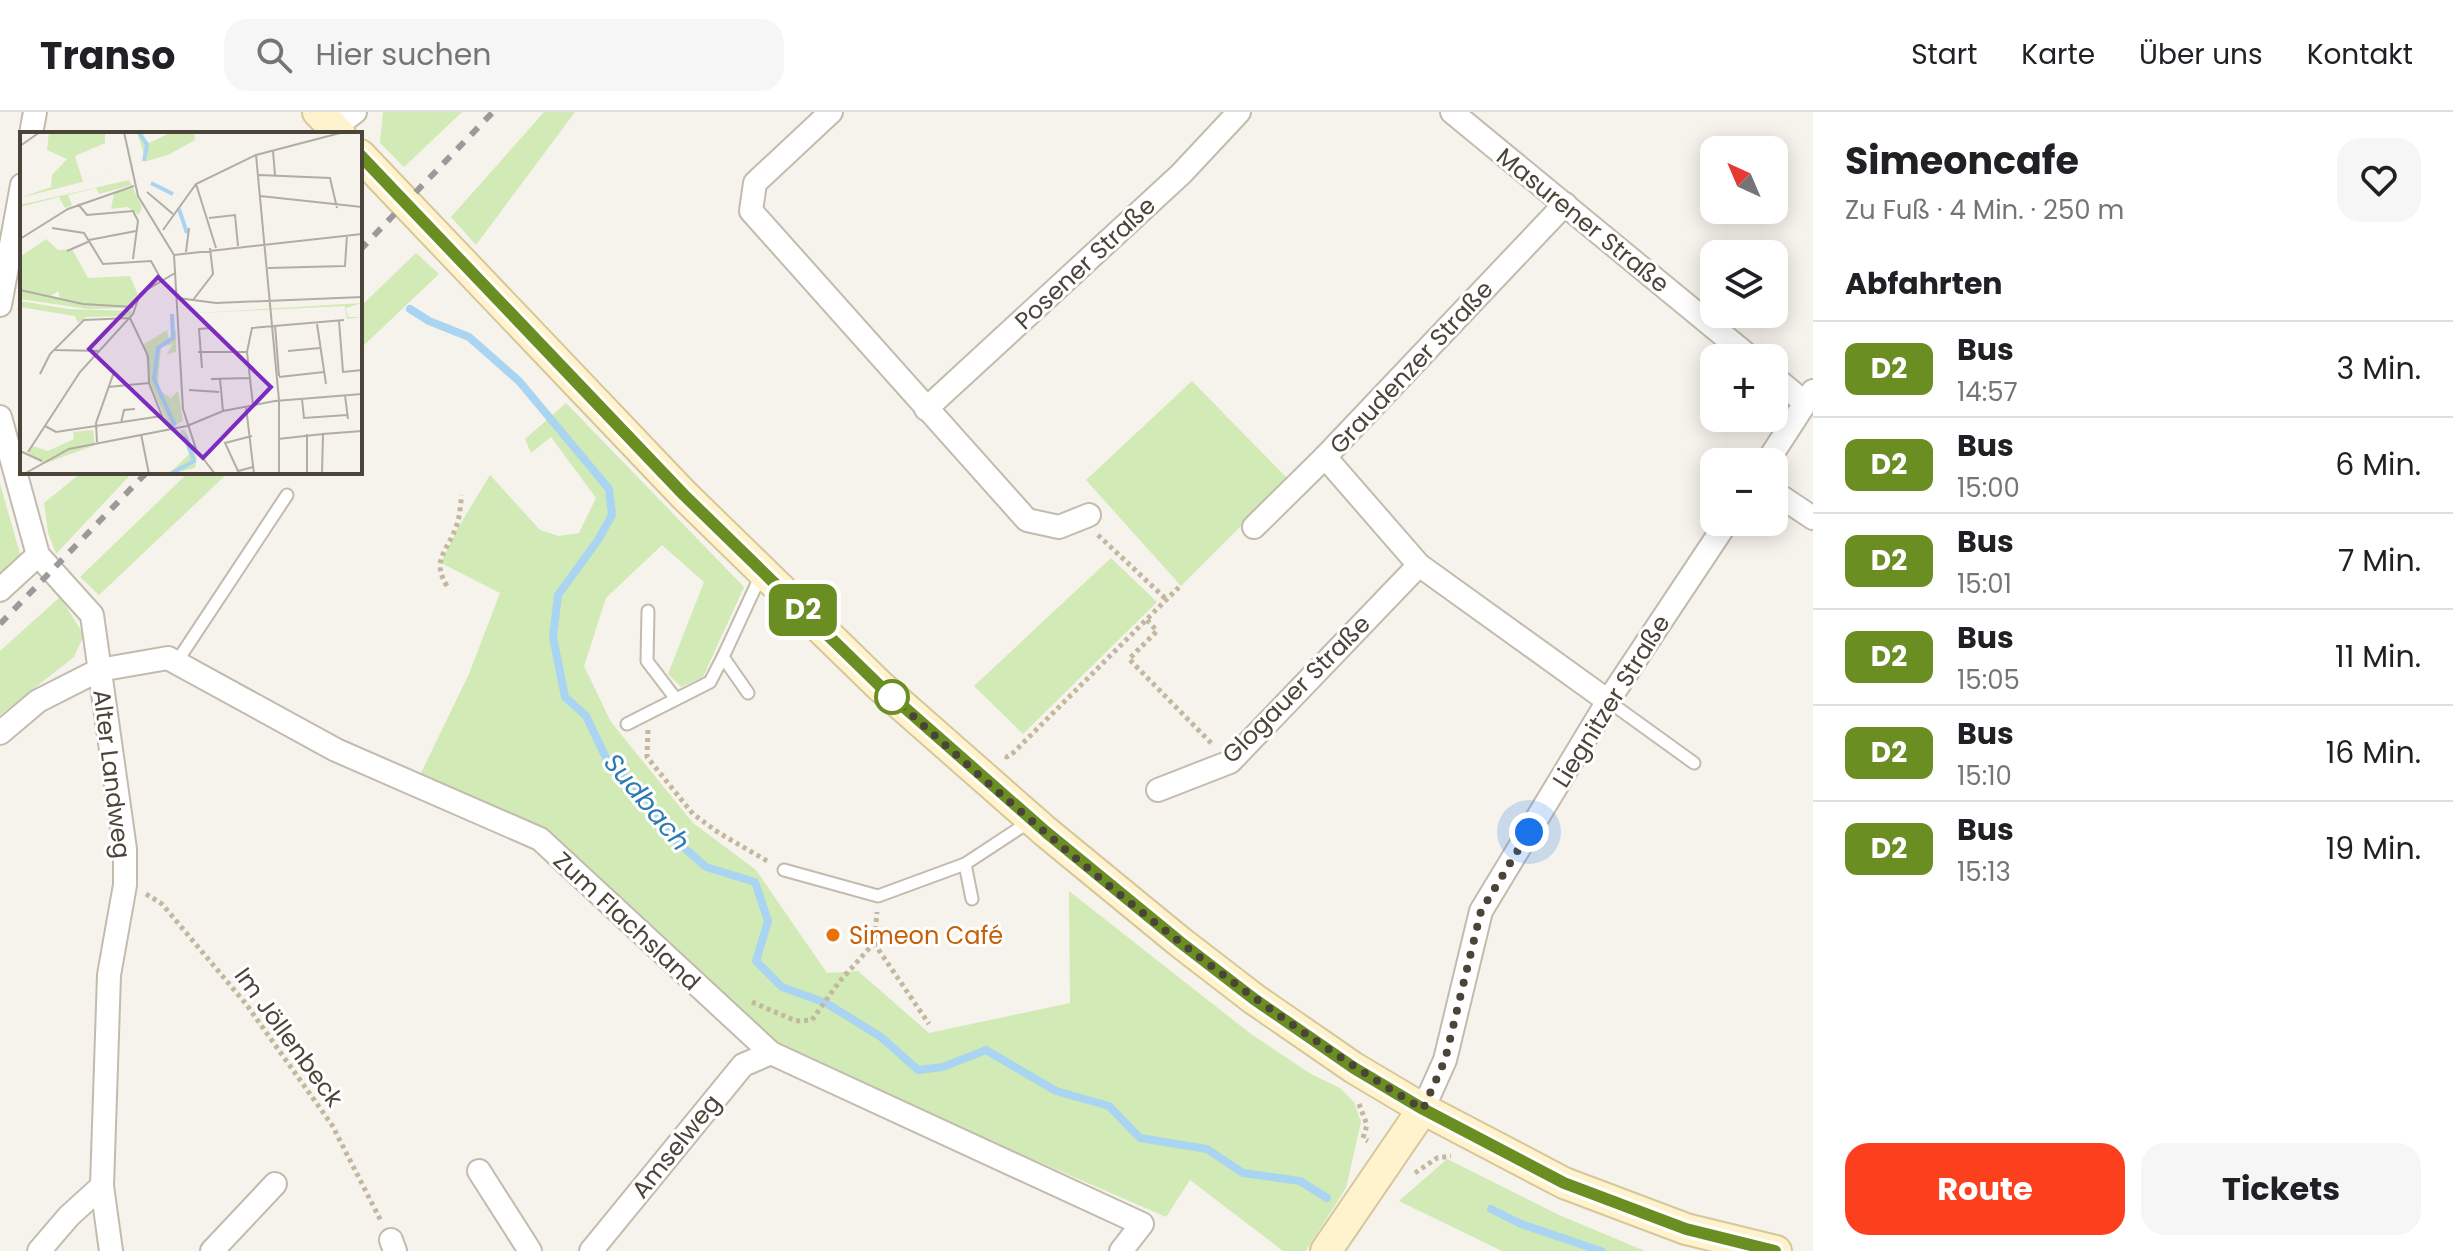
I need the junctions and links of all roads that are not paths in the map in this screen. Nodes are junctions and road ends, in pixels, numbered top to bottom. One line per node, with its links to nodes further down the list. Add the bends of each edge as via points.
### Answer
1 (35, 112): 5 (street)
2 (831, 112): 13 (street, via 755,183 751,211)
3 (1239, 112): 13 (street, Posener Straße, via 1181,174)
4 (1452, 112): 8 (street, Masurener Straße)
5 (31, 132)
6 (362, 157): 25 (main road)
7 (20, 196): 9 (street)
8 (1565, 204): 10 (street, Masurener Straße); 16 (street, Graudenzer Straße)
9 (0, 305)
10 (1734, 344)
11 (1788, 385): 12 (street)
12 (1809, 397): 15 (street)
13 (926, 409): 19 (street, via 1027,520 1059,527)
14 (0, 417): 23 (street, Alter Landweg)
15 (1776, 448)
16 (1325, 457): 21 (street, Graudenzer Straße); 24 (street)
17 (287, 495): 29 (lane)
18 (1788, 501): 20 (street)
19 (1085, 517)
20 (1813, 518)
21 (1254, 527)
22 (1718, 536): 33 (street, Liegnitzer Straße)
23 (38, 555): 26 (street); 30 (street, Alter Landweg, via 92,615)
24 (1419, 565): 33 (street); 37 (street, Glogauer Straße, via 1230,762)
25 (762, 571): 28 (lane); 38 (main road, via 912,715)
26 (0, 590)
27 (648, 611): 32 (lane, via 647,661)
28 (723, 657): 31 (lane); 32 (lane, via 710,682)
29 (176, 663): 30 (street, Zum Flachsland, via 168,658); 42 (street, Zum Flachsland, via 336,750 540,839)
30 (99, 670): 35 (street, Zum Flachsland, via 38,701); 46 (street, Alter Landweg, via 125,849 125,885 109,975)
31 (748, 693)
32 (676, 699): 34 (lane)
33 (1608, 701): 36 (lane); 43 (street, Liegnitzer Straße, via 1481,911 1445,1060)
34 (627, 724)
35 (0, 733)
36 (1694, 763)
37 (1158, 790)
38 (1033, 820): 39 (lane); 43 (main road, via 1254,999)
39 (965, 864): 40 (lane, via 878,896); 41 (lane)
40 (784, 870)
41 (972, 899)
42 (771, 1053): 51 (street, Amselweg, via 743,1065); 52 (street, Zum Flachsland, via 1142,1224)
43 (1423, 1109): 53 (main road); 54 (main road, via 1564,1183 1686,1229)
44 (479, 1171): 50 (street)
45 (275, 1184): 49 (street)
46 (102, 1186): 47 (street); 48 (street, Alter Landweg)
47 (39, 1251)
48 (111, 1251)
49 (212, 1251)
50 (530, 1251)
51 (591, 1251)
52 (1121, 1251)
53 (1326, 1251)
54 (1776, 1251)

